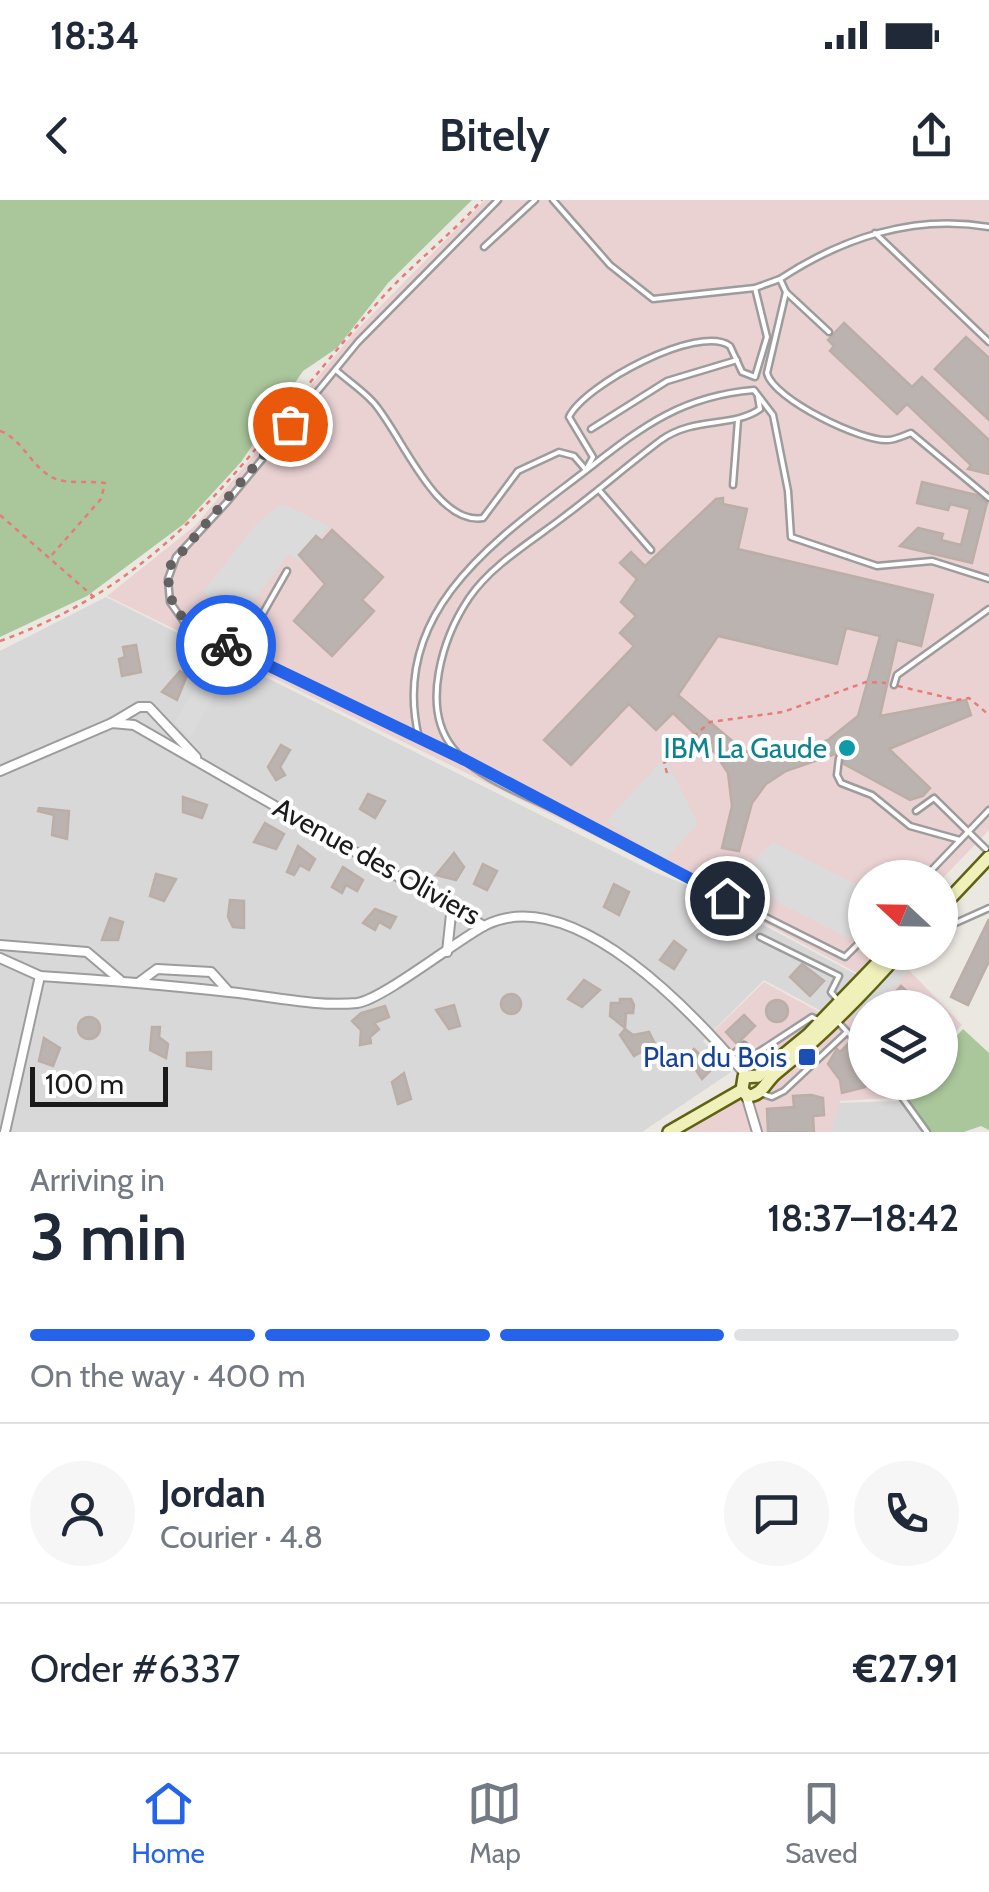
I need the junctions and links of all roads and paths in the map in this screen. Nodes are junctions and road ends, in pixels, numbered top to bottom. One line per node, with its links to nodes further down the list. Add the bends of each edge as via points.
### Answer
1 (482, 200): 28 (path, via 380,299 192,524)
2 (498, 200): 14 (lane)
3 (534, 200): 7 (lane)
4 (553, 200): 9 (lane, via 610,265 653,298)
5 (989, 227): 6 (lane, via 952,221)
6 (874, 233): 8 (lane); 12 (lane)
7 (484, 247)
8 (780, 280): 9 (lane); 10 (lane)
9 (755, 288): 13 (lane, via 766,337 760,371 748,377)
10 (786, 292): 11 (lane); 22 (lane, via 767,373 779,394 887,441 911,432)
11 (829, 332)
12 (989, 342)
13 (737, 360): 17 (lane, via 667,381); 19 (lane, via 730,346 710,338 664,351 614,378 568,417 593,456)
14 (336, 370): 19 (lane, via 373,402 427,482 467,519 491,512 518,471 560,452); 31 (lane, via 170,566 168,589 177,614)
15 (758, 397): 16 (lane, via 760,409); 19 (lane, via 754,390 716,394 666,412); 27 (lane, via 773,415 790,538 877,566 932,560)
16 (738, 420): 20 (lane); 21 (lane, via 709,420 667,436)
17 (591, 429)
18 (0, 432): 25 (path, via 62,481 105,483 101,500)
19 (586, 470): 35 (lane, via 488,545 454,581 417,666)
20 (733, 485)
21 (599, 490): 24 (lane); 38 (lane, via 502,563 470,597 450,634 438,673 438,711 444,734)
22 (989, 498)
23 (0, 515): 25 (path)
24 (651, 550)
25 (51, 556): 28 (path)
26 (287, 570): 31 (lane)
27 (989, 579)
28 (95, 598): 30 (path)
29 (989, 609): 32 (lane, via 897,675)
30 (0, 641)
31 (240, 652): 35 (lane)
32 (894, 685): 33 (path, via 968,698); 40 (path, via 866,682 782,712 710,722 664,763)
33 (989, 715)
34 (112, 722): 37 (street, Avenue des Oliviers, via 134,725); 37 (street, Avenue des Oliviers, via 149,707); 39 (street, Avenue des Oliviers)
35 (419, 738): 38 (lane)
36 (840, 758): 44 (lane, via 841,782 872,795 910,826)
37 (199, 760): 49 (street, Avenue des Oliviers)
38 (465, 760): 56 (lane)
39 (0, 771)
40 (667, 773)
41 (989, 810): 43 (lane)
42 (916, 811): 43 (lane, via 934,798)
43 (968, 832): 44 (lane); 45 (lane)
44 (960, 840): 46 (lane)
45 (988, 851): 47 (main road); 48 (main road)
46 (941, 860)
47 (958, 880)
48 (958, 887)
49 (452, 905): 52 (street, Avenue des Oliviers); 55 (street)
50 (989, 908): 51 (lane)
51 (958, 922)
52 (484, 926): 55 (street); 69 (street, Avenue des Oliviers, via 532,916 599,942 680,1003)
53 (760, 938): 65 (lane, via 839,976 830,992)
54 (0, 945): 61 (street, via 87,952)
55 (446, 952): 64 (street, via 362,1003)
56 (848, 956)
57 (0, 958): 60 (street)
58 (871, 970): 63 (main road)
59 (883, 970): 66 (main road)
60 (40, 976): 61 (street); 72 (street)
61 (121, 981): 62 (street)
62 (138, 983): 64 (street); 64 (street, via 157,969 211,972)
63 (857, 984): 65 (main road); 66 (lane)
64 (228, 992)
65 (840, 1001): 67 (main road)
66 (837, 1020): 67 (lane); 68 (lane); 70 (main road)
67 (820, 1022): 69 (lane, via 812,1017 754,1055 744,1044); 70 (main road)
68 (847, 1032): 70 (lane, via 784,1091 772,1097)
69 (730, 1056): 70 (street, Avenue des Oliviers)
70 (753, 1087): 73 (main road); 74 (street, Avenue des Oliviers)
71 (904, 1100): 75 (lane)
72 (5, 1132)
73 (669, 1132)
74 (757, 1132)
75 (927, 1132)

